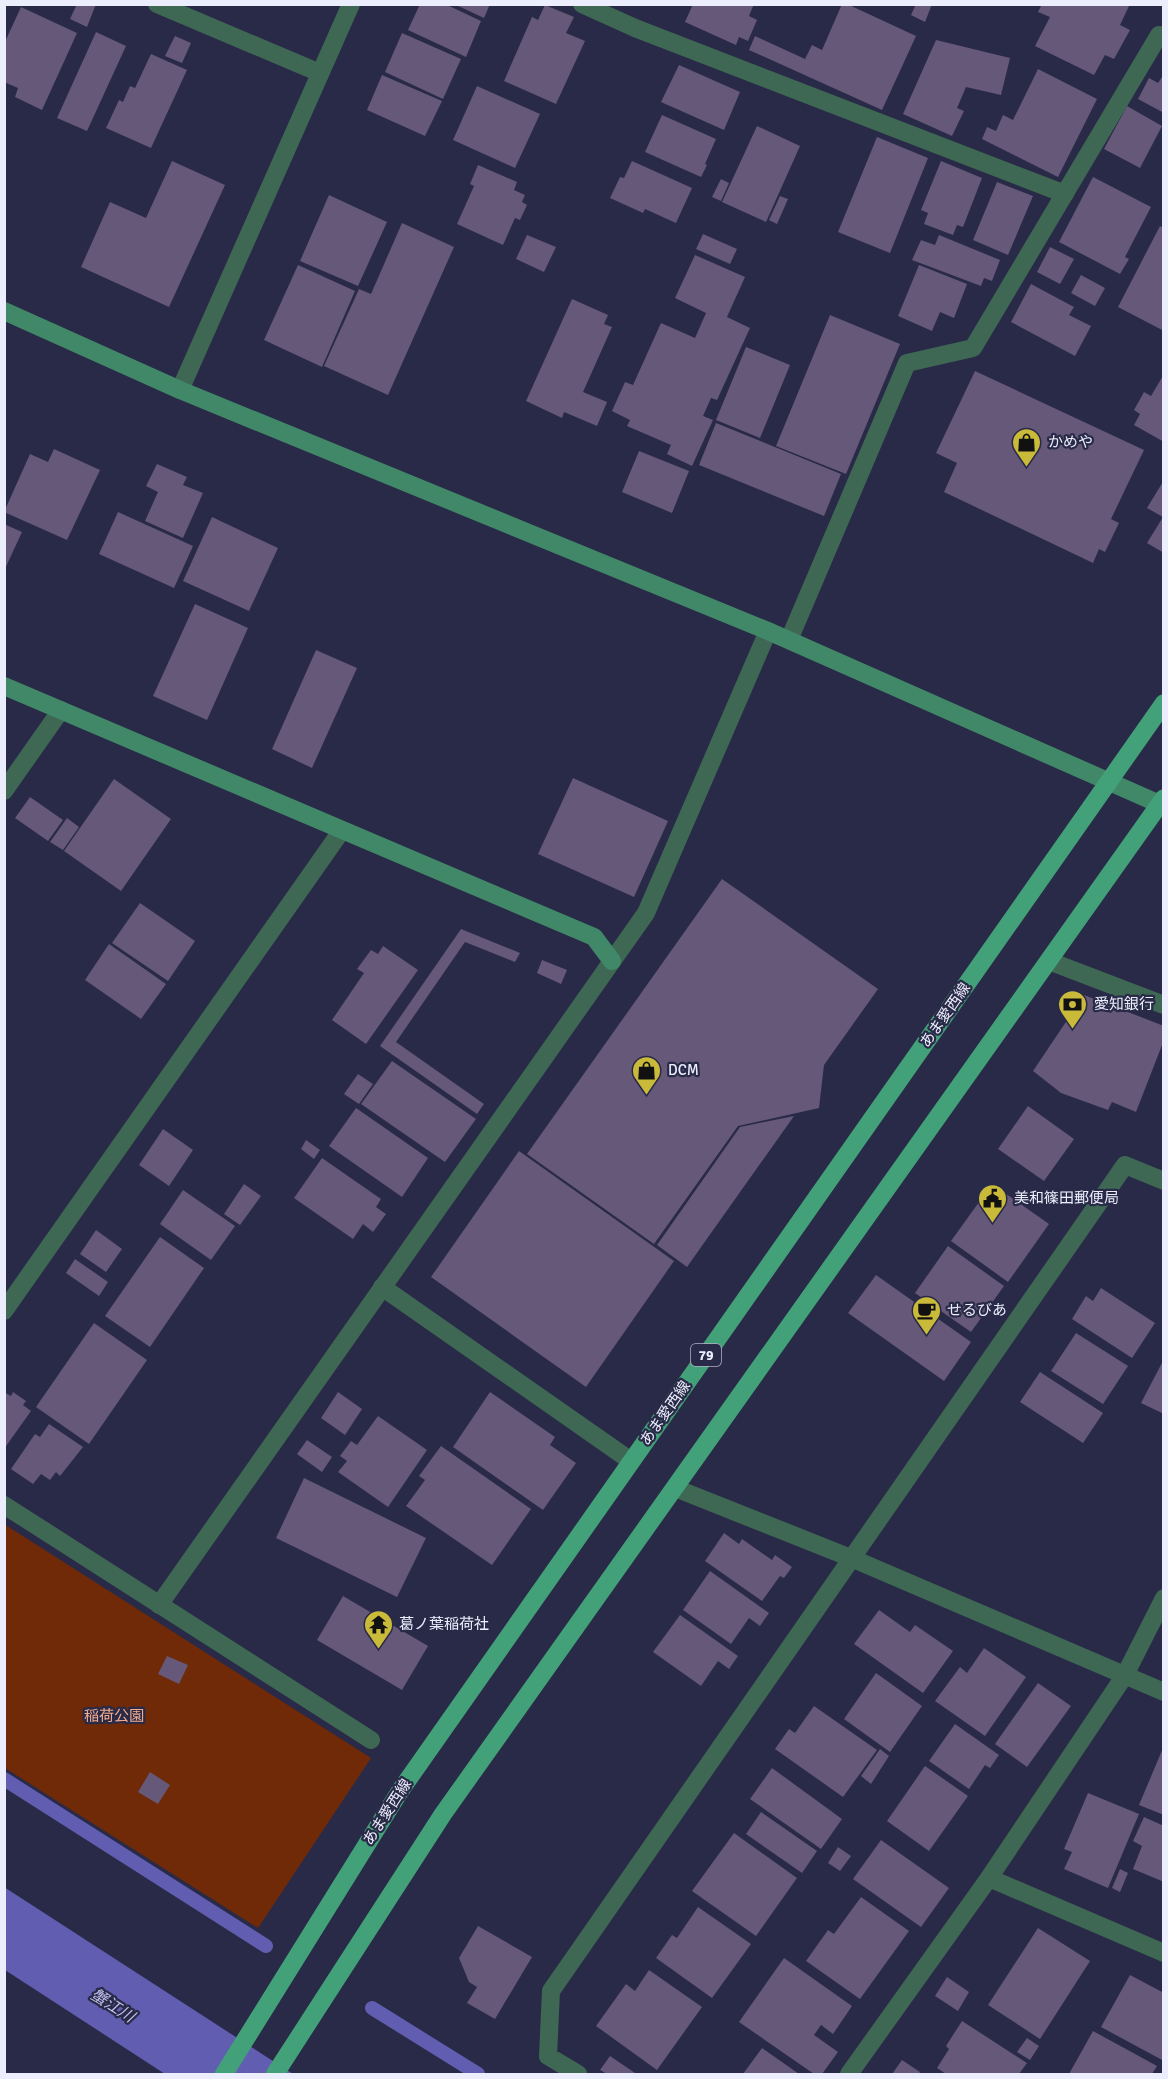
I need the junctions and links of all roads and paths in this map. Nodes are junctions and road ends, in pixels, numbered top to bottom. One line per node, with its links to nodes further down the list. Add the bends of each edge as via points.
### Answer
1 (157, 4): 5 (street)
2 (351, 4): 5 (street)
3 (582, 4): 6 (street)
4 (1162, 32): 6 (street)
5 (320, 73): 8 (street)
6 (1065, 194): 10 (street, via 973,348 907,363)
7 (4, 311): 8 (street)
8 (180, 390): 9 (street)
9 (768, 631): 10 (street); 18 (street, via 646,914)
10 (789, 640): 14 (street)
11 (4, 686): 13 (street)
12 (1164, 703): 14 (main road, あま愛西線 / 79)
13 (61, 710): 15 (street); 17 (street)
14 (1108, 782): 16 (street); 24 (main road, あま愛西線 / 79)
15 (4, 791)
16 (1162, 803): 19 (main road)
17 (342, 830): 18 (street, via 594,937); 23 (street)
18 (612, 961): 22 (street)
19 (1049, 961): 20 (street); 25 (main road)
20 (1164, 1005)
21 (1164, 1181): 27 (street, via 1125,1165)
22 (382, 1287): 24 (street); 29 (street)
23 (4, 1311)
24 (631, 1461): 35 (main road, あま愛西線 / 79, via 400,1791)
25 (675, 1488): 27 (street); 36 (main road, via 443,1814)
26 (4, 1505): 29 (street)
27 (851, 1558): 30 (street); 37 (street, via 551,1991 548,2056)
28 (1164, 1598): 30 (street)
29 (159, 1605): 32 (street)
30 (1125, 1675): 31 (street); 33 (street)
31 (1164, 1692)
32 (371, 1740)
33 (989, 1878): 34 (street); 38 (street)
34 (1164, 1953)
35 (224, 2074)
36 (275, 2074)
37 (578, 2074)
38 (849, 2074)

